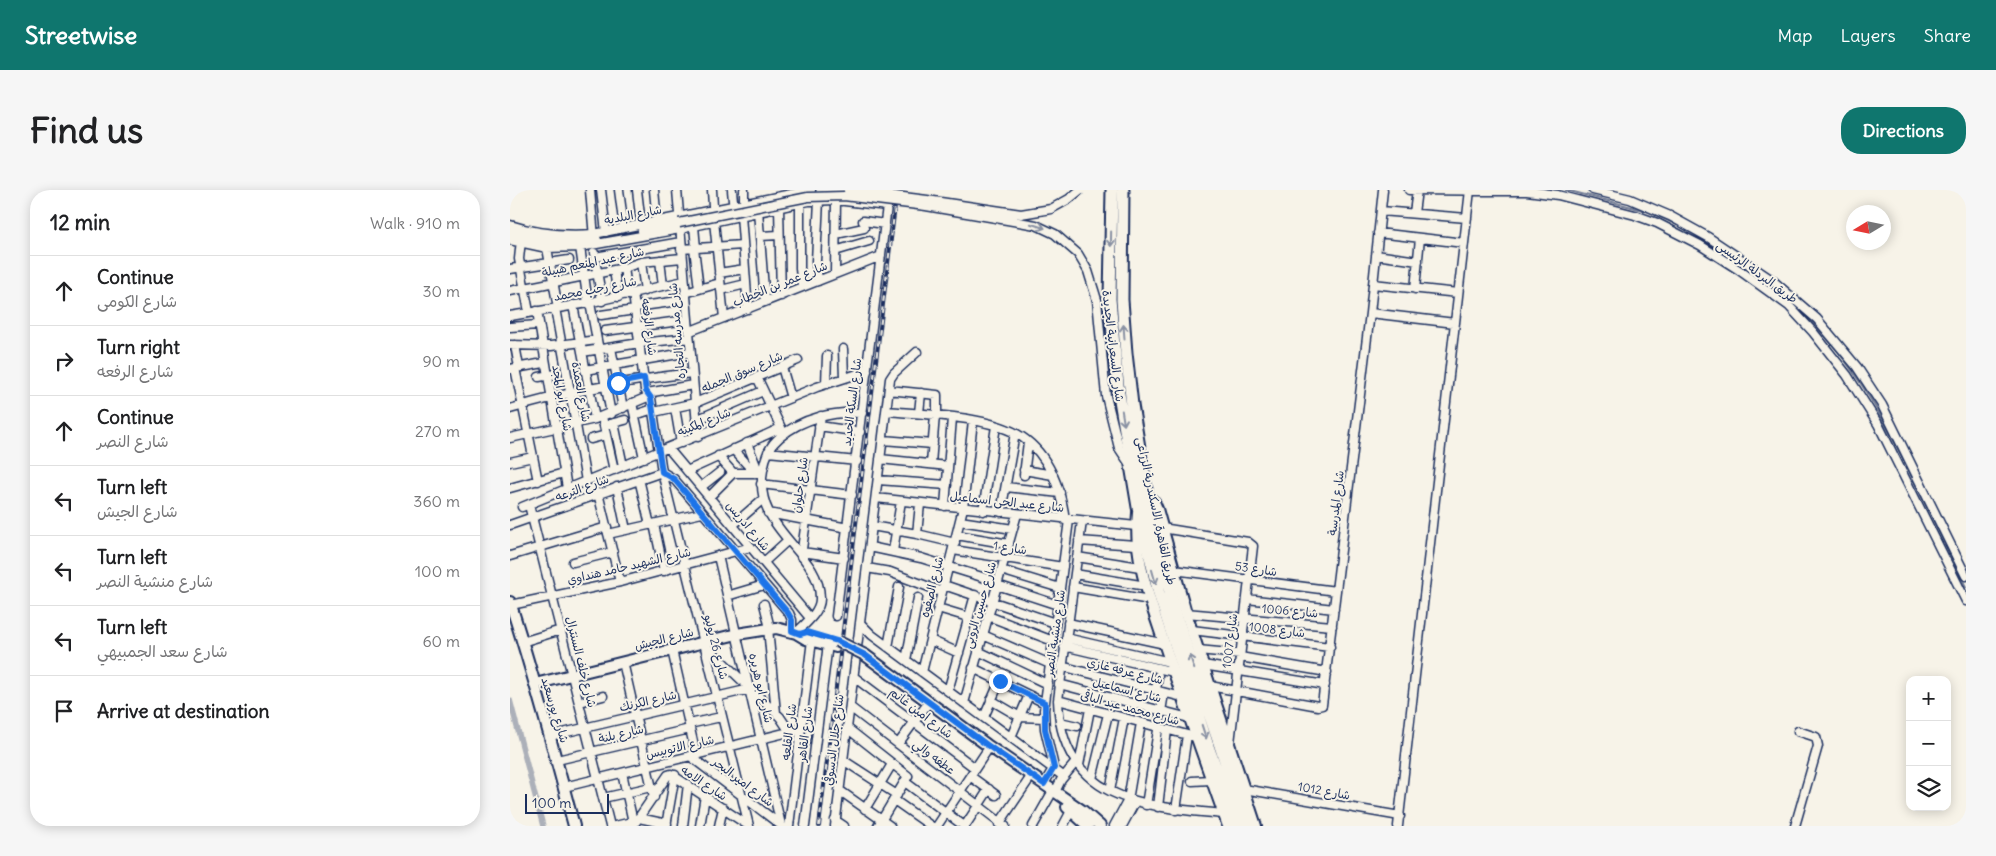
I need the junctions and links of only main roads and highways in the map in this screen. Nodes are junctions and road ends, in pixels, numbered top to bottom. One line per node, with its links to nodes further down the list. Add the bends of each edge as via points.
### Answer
1 (1112, 190): 4 (highway, طريق القاهرة, الاسكندرية الزراعى, one-way to 4, via 1110,299 1119,394)
2 (1122, 190): 3 (highway, طريق القاهرة, الاسكندرية الزراعى, one-way to 2, via 1126,353 1122,300)
3 (1147, 496): 13 (highway, طريق القاهرة, الاسكندرية الزراعى, one-way to 3, via 1171,597); 19 (main road, via 1156,506 1186,613)
4 (1138, 507): 13 (highway, طريق القاهرة, الاسكندرية الزراعى, one-way to 13, via 1162,603); 13 (main road, via 1136,545 1140,567 1189,718 1191,736 1211,780)
5 (510, 604): 6 (main road, شارع بورسعيد)
6 (513, 622): 10 (main road, شارع بورسعيد)
7 (796, 633): 8 (main road, شارع الجيش); 8 (main road, شارع الجيش, via 807,632); 10 (main road, شارع الجيش, via 769,628 737,634)
8 (834, 644): 9 (main road, شارع الجيش)
9 (862, 658): 11 (main road, شارع الجيش); 11 (main road, شارع الجيش, via 986,752)
10 (535, 684): 14 (main road, شارع بورسعيد)
11 (1042, 787): 12 (main road, شارع الجيش)
12 (1053, 794): 15 (main road, شارع الجيش); 16 (main road, شارع الجيش)
13 (1232, 812): 17 (main road); 18 (highway, طريق القاهرة, الاسكندرية الزراعى); 19 (highway, طريق القاهرة, الاسكندرية الزراعى)
14 (574, 826)
15 (1088, 826)
16 (1100, 826)
17 (1228, 826)
18 (1237, 826)
19 (1255, 826)

